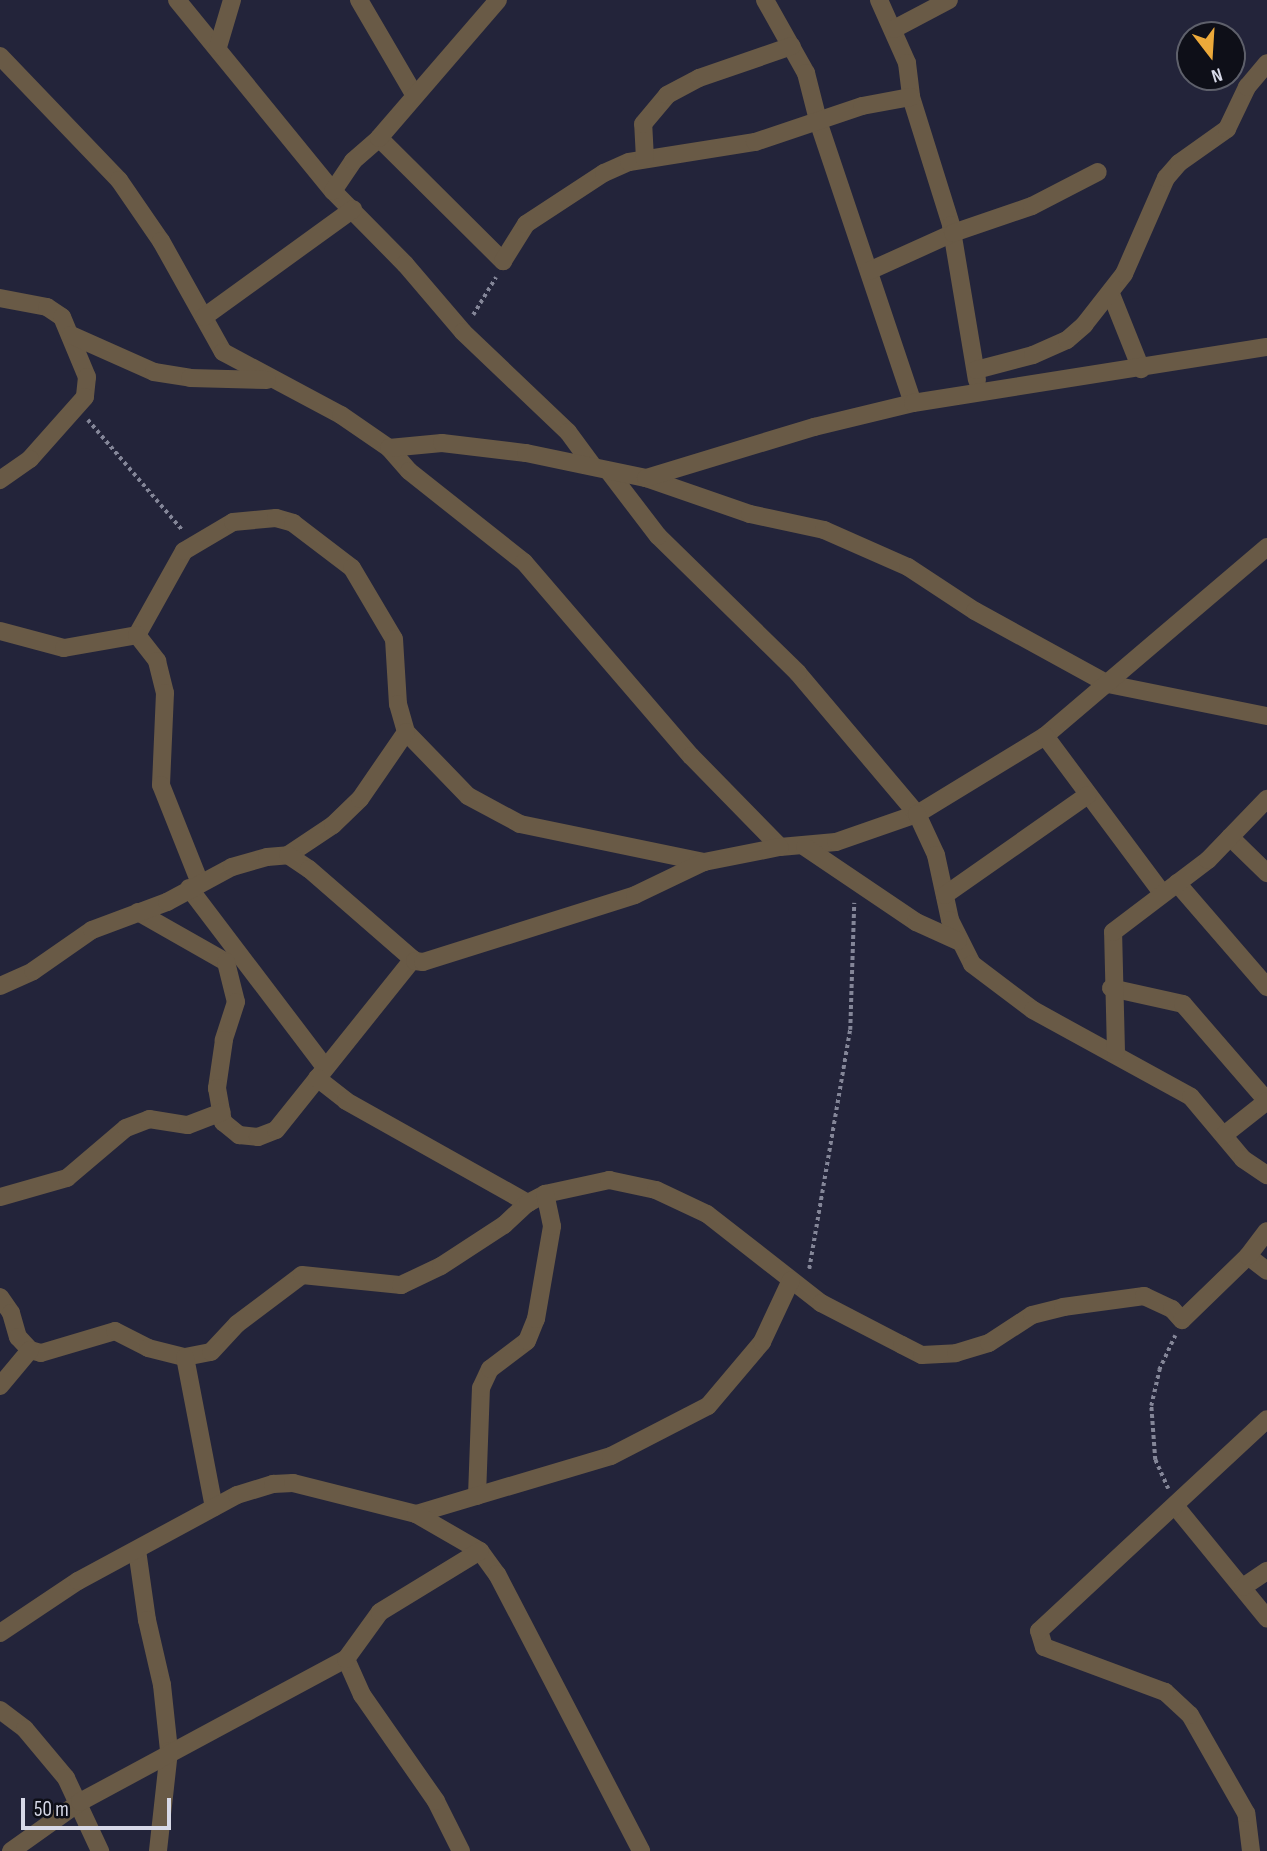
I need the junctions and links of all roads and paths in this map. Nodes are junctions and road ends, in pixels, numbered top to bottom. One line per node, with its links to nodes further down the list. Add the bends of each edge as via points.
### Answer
1 (177, 0): 10 (street)
2 (232, 0): 10 (street)
3 (359, 0): 13 (street)
4 (498, 0): 13 (street)
5 (765, 0): 9 (street)
6 (879, 0): 8 (street)
7 (949, 0): 8 (street)
8 (894, 29): 14 (street, via 907,63)
9 (792, 46): 15 (street, via 806,74); 17 (street, via 699,78 667,95 643,124)
10 (218, 47): 19 (street)
11 (0, 56): 26 (street, via 119,180)
12 (1267, 64): 24 (street, via 1247,87 1227,129 1179,163 1166,178)
13 (415, 96): 16 (street)
14 (911, 97): 15 (street, via 862,106); 21 (street)
15 (818, 124): 17 (street, via 708,151); 23 (street)
16 (379, 138): 19 (street, via 353,161); 22 (street)
17 (645, 159): 22 (street, via 604,173 526,224)
18 (1098, 172): 21 (street, via 1032,206)
19 (333, 191): 20 (street)
20 (353, 209): 26 (street); 27 (street)
21 (953, 233): 23 (street); 31 (street)
22 (503, 261): 27 (path)
23 (869, 271): 34 (street)
24 (1111, 294): 30 (street); 31 (street, via 1067,340)
25 (0, 298): 28 (street, via 47,307 62,317)
26 (204, 317): 32 (street, via 223,352)
27 (463, 332): 37 (street, via 537,400)
28 (71, 335): 32 (street, via 154,372 204,379); 35 (street, via 87,377 85,397)
29 (1267, 347): 30 (street)
30 (1141, 369): 33 (street)
31 (976, 370): 33 (street)
32 (271, 380): 36 (street, via 331,409)
33 (978, 394): 34 (street)
34 (913, 402): 38 (street)
35 (76, 407): 39 (street, via 30,459); 40 (path)
36 (389, 448): 37 (street, via 442,443); 52 (street, via 409,471 524,562 691,756)
37 (601, 469): 38 (street); 50 (street, via 657,536 798,673)
38 (646, 478): 44 (street, via 750,514 824,530 908,567 975,611)
39 (0, 480)
40 (193, 543): 43 (street, via 178,559); 46 (street, via 233,522 276,518 293,523 352,568 394,639 398,704)
41 (1267, 547): 44 (street)
42 (0, 631): 43 (street, via 64,648)
43 (137, 635): 59 (street, via 157,661 165,693 161,785)
44 (1108, 684): 45 (street); 47 (street)
45 (1267, 716)
46 (406, 732): 54 (street, via 360,799 333,825); 55 (street, via 468,796 520,824)
47 (1045, 736): 48 (street); 50 (street)
48 (1088, 795): 60 (street); 61 (street)
49 (1267, 799): 51 (street)
50 (917, 814): 53 (street, via 836,842); 61 (street, via 936,855)
51 (1230, 837): 56 (street); 58 (street)
52 (780, 847): 53 (street); 55 (street)
53 (805, 847): 57 (street)
54 (288, 855): 59 (street, via 232,867); 64 (street, via 335,888)
55 (704, 862): 64 (street, via 669,881 562,921 430,961)
56 (1267, 873)
57 (855, 883): 63 (street, via 916,922); 81 (path, via 850,1030)
58 (1177, 883): 60 (street); 66 (street)
59 (195, 885): 62 (street); 69 (street)
60 (1162, 894): 67 (street, via 1113,932)
61 (945, 895): 63 (street)
62 (138, 912): 65 (street, via 92,930 33,971); 71 (street, via 226,962 236,1002 219,1067)
63 (958, 941): 68 (street, via 972,964 1033,1010)
64 (414, 959): 69 (street)
65 (0, 986)
66 (1267, 987)
67 (1111, 988): 68 (street); 70 (street, via 1183,1004)
68 (1115, 1052): 72 (street, via 1191,1097)
69 (321, 1072): 71 (street, via 276,1130 258,1137 239,1135 223,1122); 76 (street, via 345,1101)
70 (1267, 1101): 72 (street)
71 (222, 1112): 75 (street, via 188,1125 149,1119 126,1128 67,1178)
72 (1224, 1135): 73 (street, via 1242,1159)
73 (1267, 1175)
74 (545, 1194): 76 (street); 80 (street, via 609,1180 656,1190 707,1214); 88 (street, via 552,1226 536,1319 527,1341 490,1369 481,1388)
75 (0, 1197)
76 (528, 1203): 85 (street, via 441,1266 401,1285 302,1275 237,1324 211,1352)
77 (1267, 1231): 78 (street)
78 (1248, 1256): 79 (street); 83 (street)
79 (1267, 1271)
80 (791, 1280): 81 (street); 88 (street, via 762,1342 708,1406 611,1456)
81 (805, 1292): 83 (street, via 922,1355 956,1353 989,1343 1032,1315 1144,1296 1172,1309)
82 (0, 1297): 84 (street, via 18,1337)
83 (1182, 1320): 90 (path, via 1159,1370 1151,1419 1155,1460)
84 (30, 1350): 85 (street, via 41,1353 115,1331 148,1348); 86 (street)
85 (185, 1357): 89 (street)
86 (0, 1387)
87 (1267, 1419): 90 (street)
88 (477, 1496): 91 (street)
89 (214, 1507): 91 (street, via 237,1494 293,1483); 92 (street)
90 (1176, 1507): 95 (street); 107 (street, via 1044,1624 1040,1642 1165,1692 1190,1715 1246,1813)
91 (416, 1514): 93 (street)
92 (137, 1550): 97 (street, via 47,1600); 100 (street)
93 (480, 1551): 98 (street, via 380,1612); 106 (street, via 497,1574)
94 (1267, 1571): 95 (street)
95 (1243, 1587): 96 (street)
96 (1267, 1618)
97 (0, 1633)
98 (346, 1659): 100 (street, via 243,1717); 105 (street, via 362,1695 436,1801)
99 (0, 1710): 101 (street, via 25,1730)
100 (169, 1751): 101 (street); 104 (street)
101 (80, 1802): 102 (street); 103 (street)
102 (11, 1851)
103 (100, 1851)
104 (158, 1851)
105 (461, 1851)
106 (641, 1851)
107 (1251, 1851)

